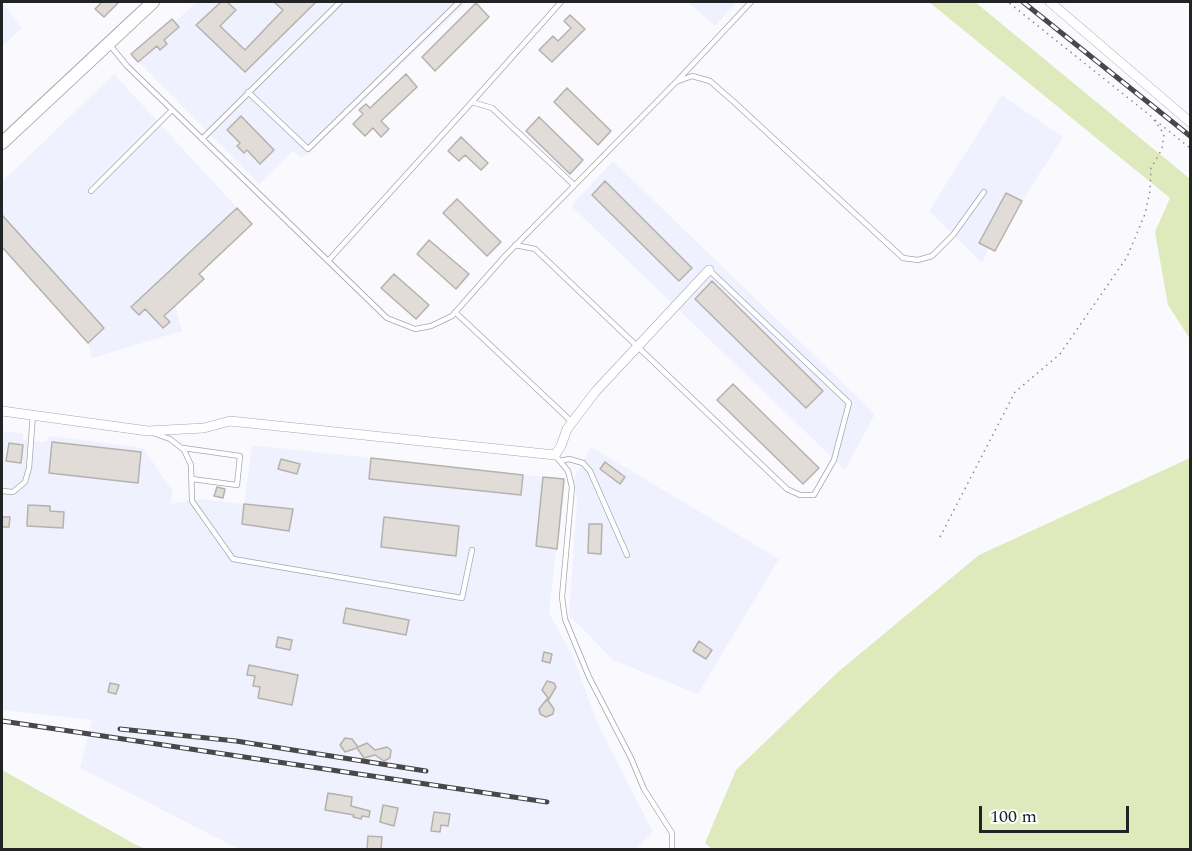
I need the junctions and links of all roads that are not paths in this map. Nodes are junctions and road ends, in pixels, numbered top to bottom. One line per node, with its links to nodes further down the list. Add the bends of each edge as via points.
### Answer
1 (153, 2): 7 (street)
2 (340, 2): 9 (lane)
3 (459, 2): 9 (lane, via 308,149)
4 (561, 2): 10 (lane)
5 (751, 2): 8 (lane)
6 (1050, 2): 12 (street)
7 (108, 44): 11 (lane); 14 (street)
8 (676, 82): 15 (lane); 17 (lane, via 692,76 710,81 903,258 918,260 932,256 953,235)
9 (248, 92): 13 (lane)
10 (472, 102): 15 (lane, via 492,108); 19 (lane)
11 (172, 110): 13 (lane); 16 (lane)
12 (1191, 122)
13 (202, 139): 19 (lane)
14 (2, 142)
15 (574, 185): 18 (lane)
16 (91, 191)
17 (984, 192)
18 (515, 245): 21 (lane); 22 (lane, via 535,249)
19 (328, 261): 21 (lane, via 387,318 415,329 431,326)
20 (708, 270): 22 (street); 22 (lane, via 849,403 834,460 814,495 800,495 787,489)
21 (455, 312): 25 (lane)
22 (639, 345): 25 (street)
23 (2, 411): 24 (street)
24 (33, 414): 26 (street); 30 (lane, via 25,482 13,492)
25 (572, 422): 28 (street)
26 (148, 431): 27 (lane); 28 (street, via 204,429 230,421)
27 (183, 448): 29 (lane); 29 (lane, via 240,456 237,485)
28 (557, 458): 32 (lane, via 583,463 590,471); 33 (lane, via 568,471 572,487 562,597 565,619 644,789 672,833)
29 (192, 479): 31 (lane, via 192,501 233,559 462,598)
30 (2, 491)
31 (472, 550)
32 (627, 555)
33 (672, 849)

